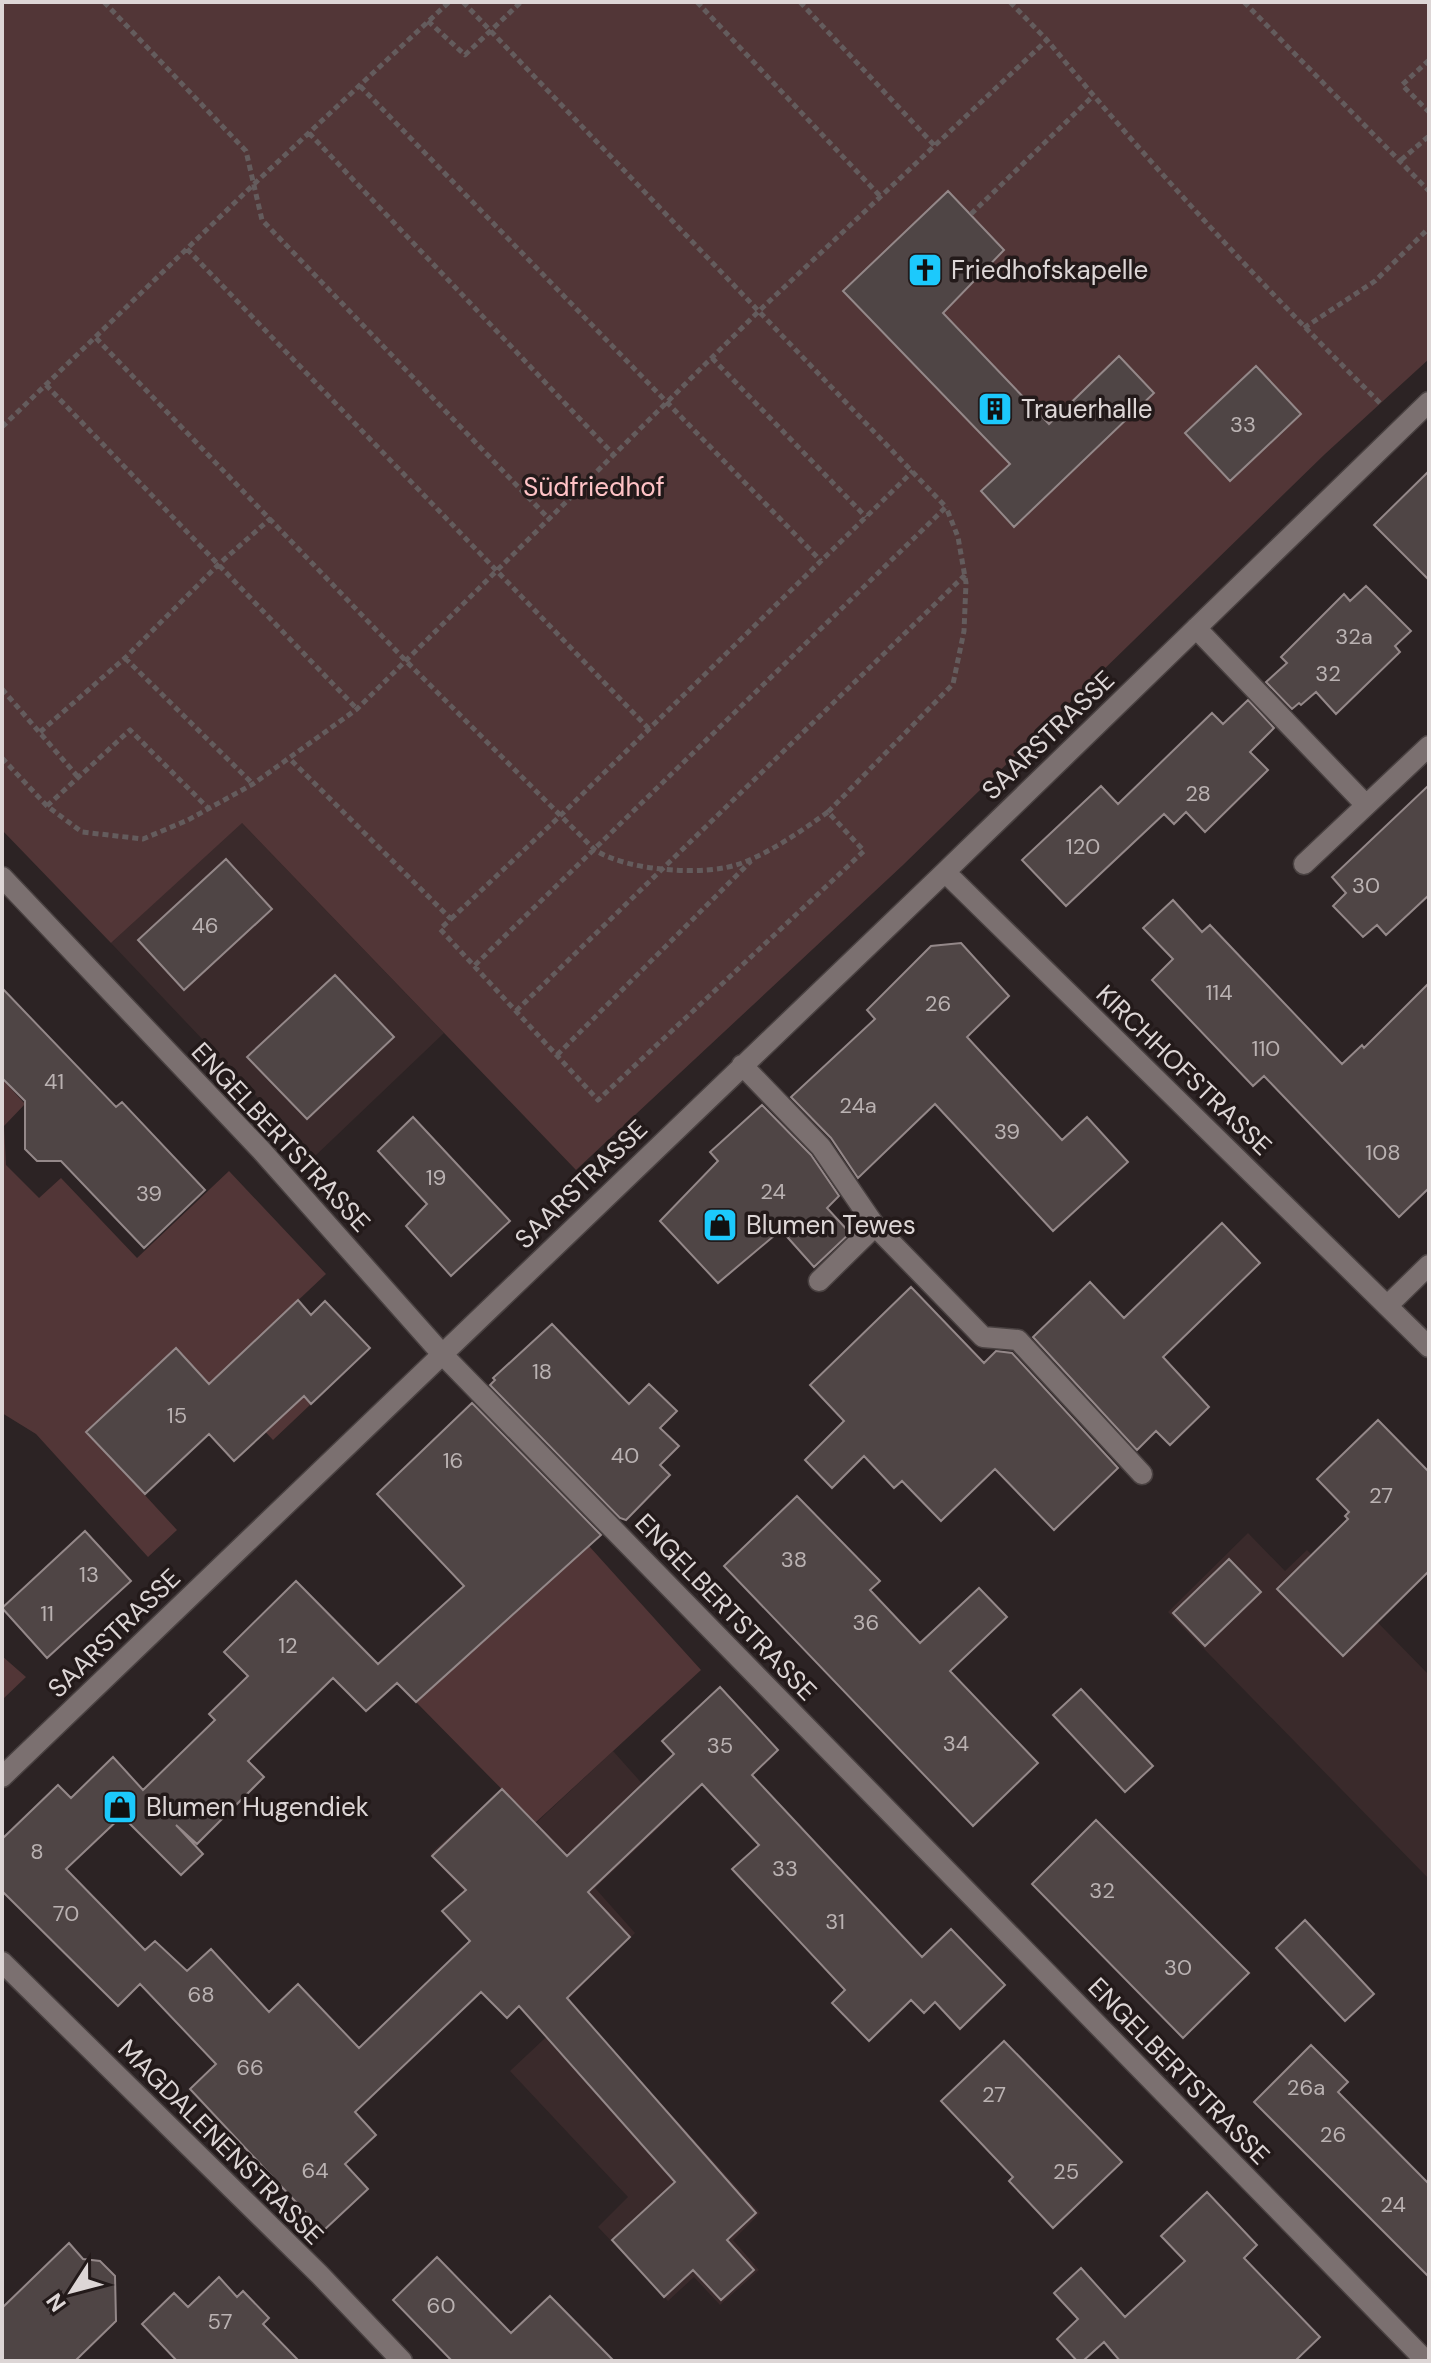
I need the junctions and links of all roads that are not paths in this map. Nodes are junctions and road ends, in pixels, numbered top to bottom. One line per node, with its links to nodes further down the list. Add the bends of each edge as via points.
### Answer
1 (1429, 402): 2 (street, SAARSTRASSE)
2 (1196, 628): 4 (street); 6 (street, SAARSTRASSE)
3 (1429, 746): 4 (street)
4 (1366, 805): 5 (street)
5 (1304, 864)
6 (945, 872): 8 (street, SAARSTRASSE); 12 (street, KIRCHHOFSTRASSE)
7 (2, 877): 14 (street, ENGELBERTSTRASSE, via 261,1150)
8 (742, 1065): 9 (street, via 821,1147); 14 (street, SAARSTRASSE)
9 (875, 1226): 11 (street); 15 (street, via 983,1337 1018,1340)
10 (1429, 1265): 12 (street)
11 (819, 1281)
12 (1387, 1306): 13 (street, KIRCHHOFSTRASSE)
13 (1429, 1347)
14 (442, 1354): 16 (street, SAARSTRASSE); 19 (street, ENGELBERTSTRASSE)
15 (1142, 1474)
16 (2, 1777)
17 (2, 1962): 18 (street, MAGDALENENSTRASSE)
18 (402, 2361)
19 (1426, 2361)

